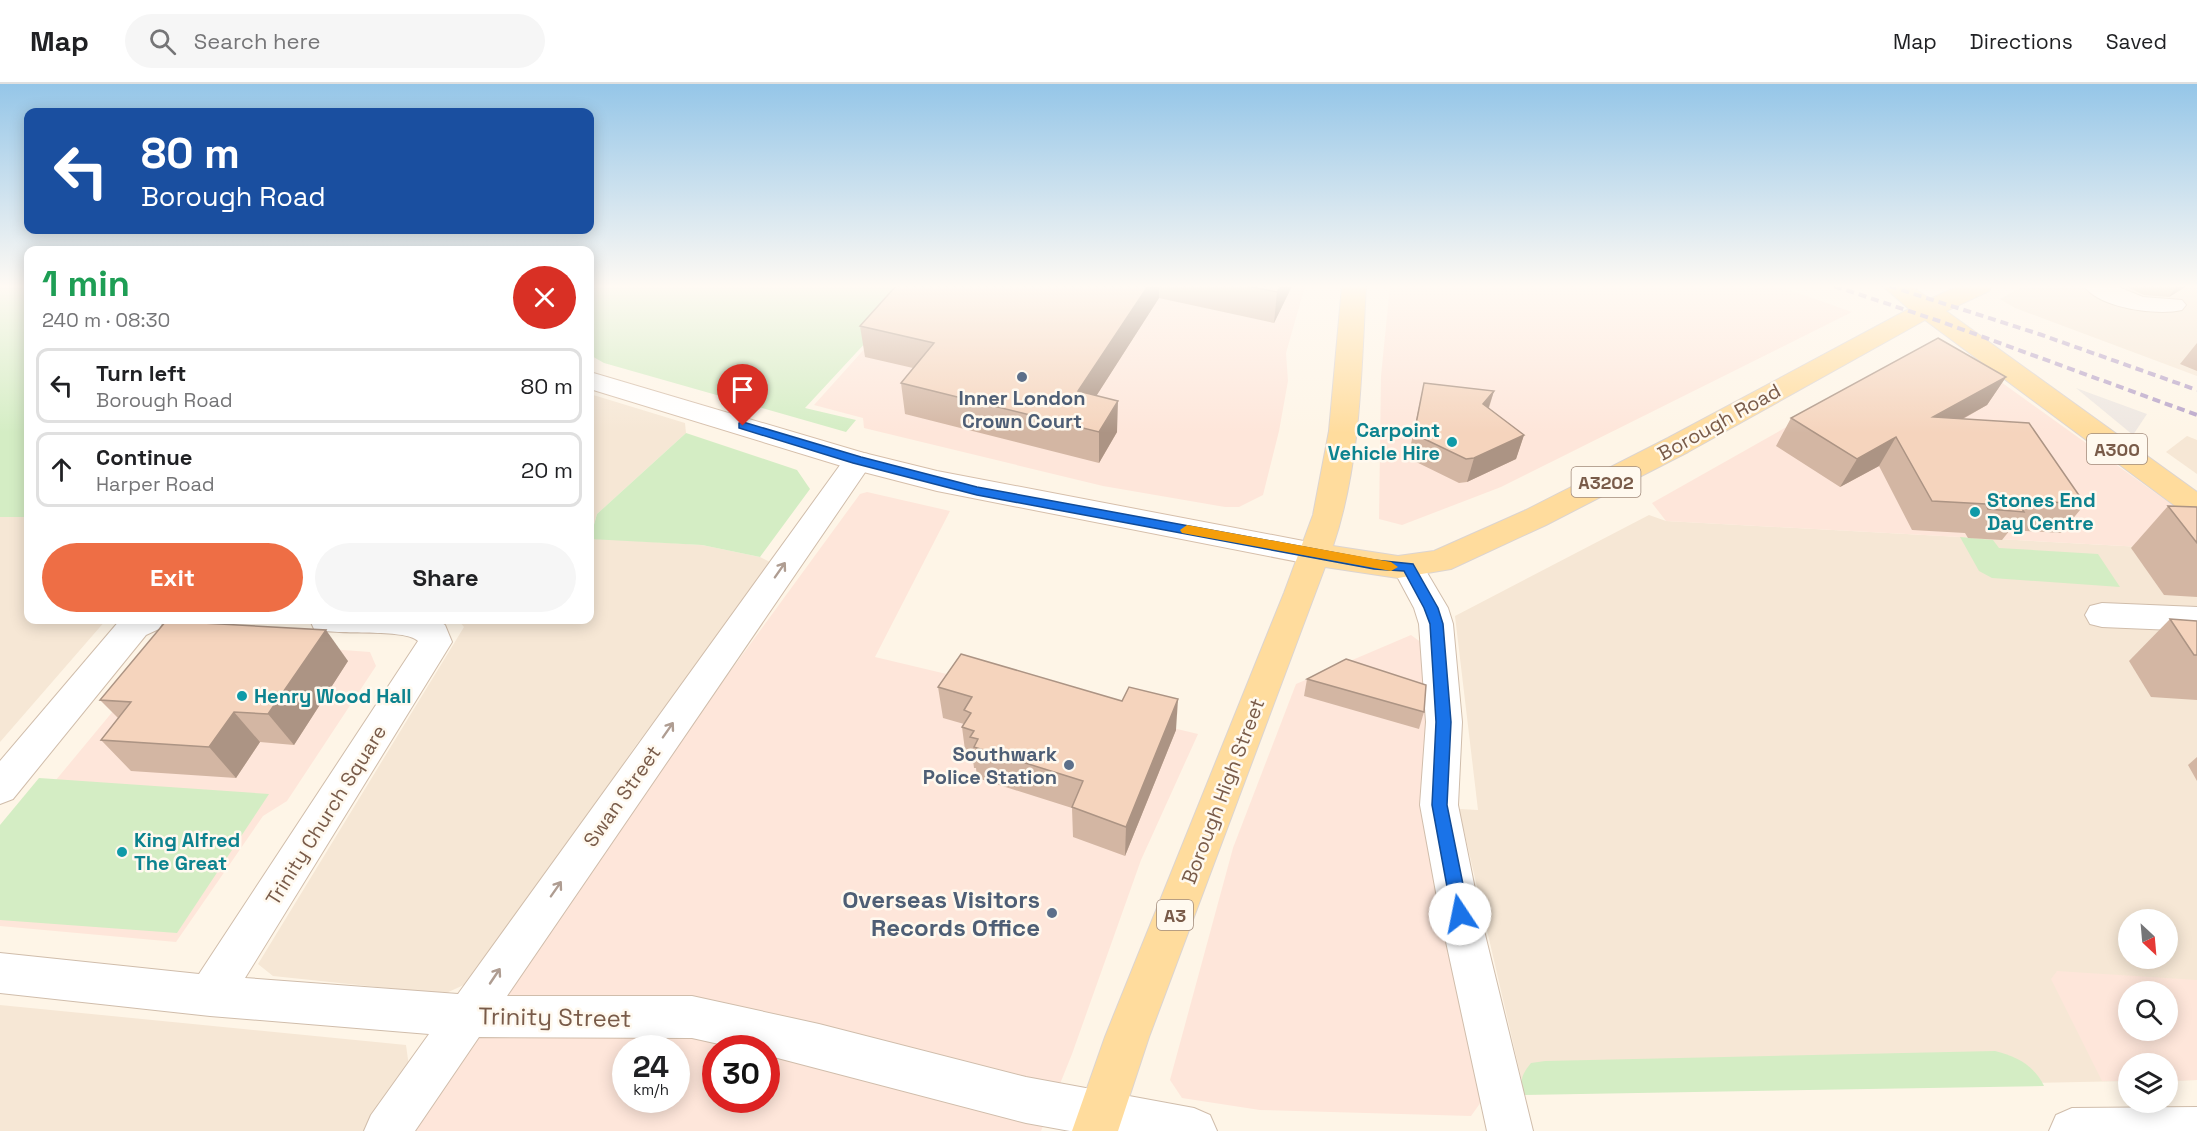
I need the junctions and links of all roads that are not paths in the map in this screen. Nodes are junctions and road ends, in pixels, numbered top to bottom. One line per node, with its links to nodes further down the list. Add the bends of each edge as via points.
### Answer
1 (1351, 335): 7 (main road, A3, via 1340,458)
2 (1879, 335): 8 (main road, Borough Road / A3202, via 1678,445 1534,518 1440,561)
3 (1962, 335): 6 (main road, A300)
4 (594, 381): 5 (street)
5 (858, 461): 7 (street, via 977,491); 16 (street, Swan Street, one-way to 5)
6 (2197, 507)
7 (1314, 554): 8 (main road, Borough Road / A3202); 17 (main road, Borough High Street / A3, via 1127,1036)
8 (1408, 567): 21 (street, via 1437,624 1444,722 1440,805 1460,914)
9 (2102, 615): 10 (street)
10 (2197, 619)
11 (138, 624): 13 (street)
12 (397, 624): 15 (street, Trinity Church Square, via 429,630 435,642)
13 (0, 788)
14 (0, 973): 15 (street, Trinity Street)
15 (210, 996): 16 (street, Trinity Street)
16 (469, 1016): 17 (street, Trinity Street, via 692,1017 819,1046); 19 (street, Swan Street)
17 (1098, 1123): 20 (street, Trinity Street)
18 (2197, 1130): 22 (street)
19 (387, 1131)
20 (1194, 1131)
21 (1510, 1131)
22 (2072, 1131)

